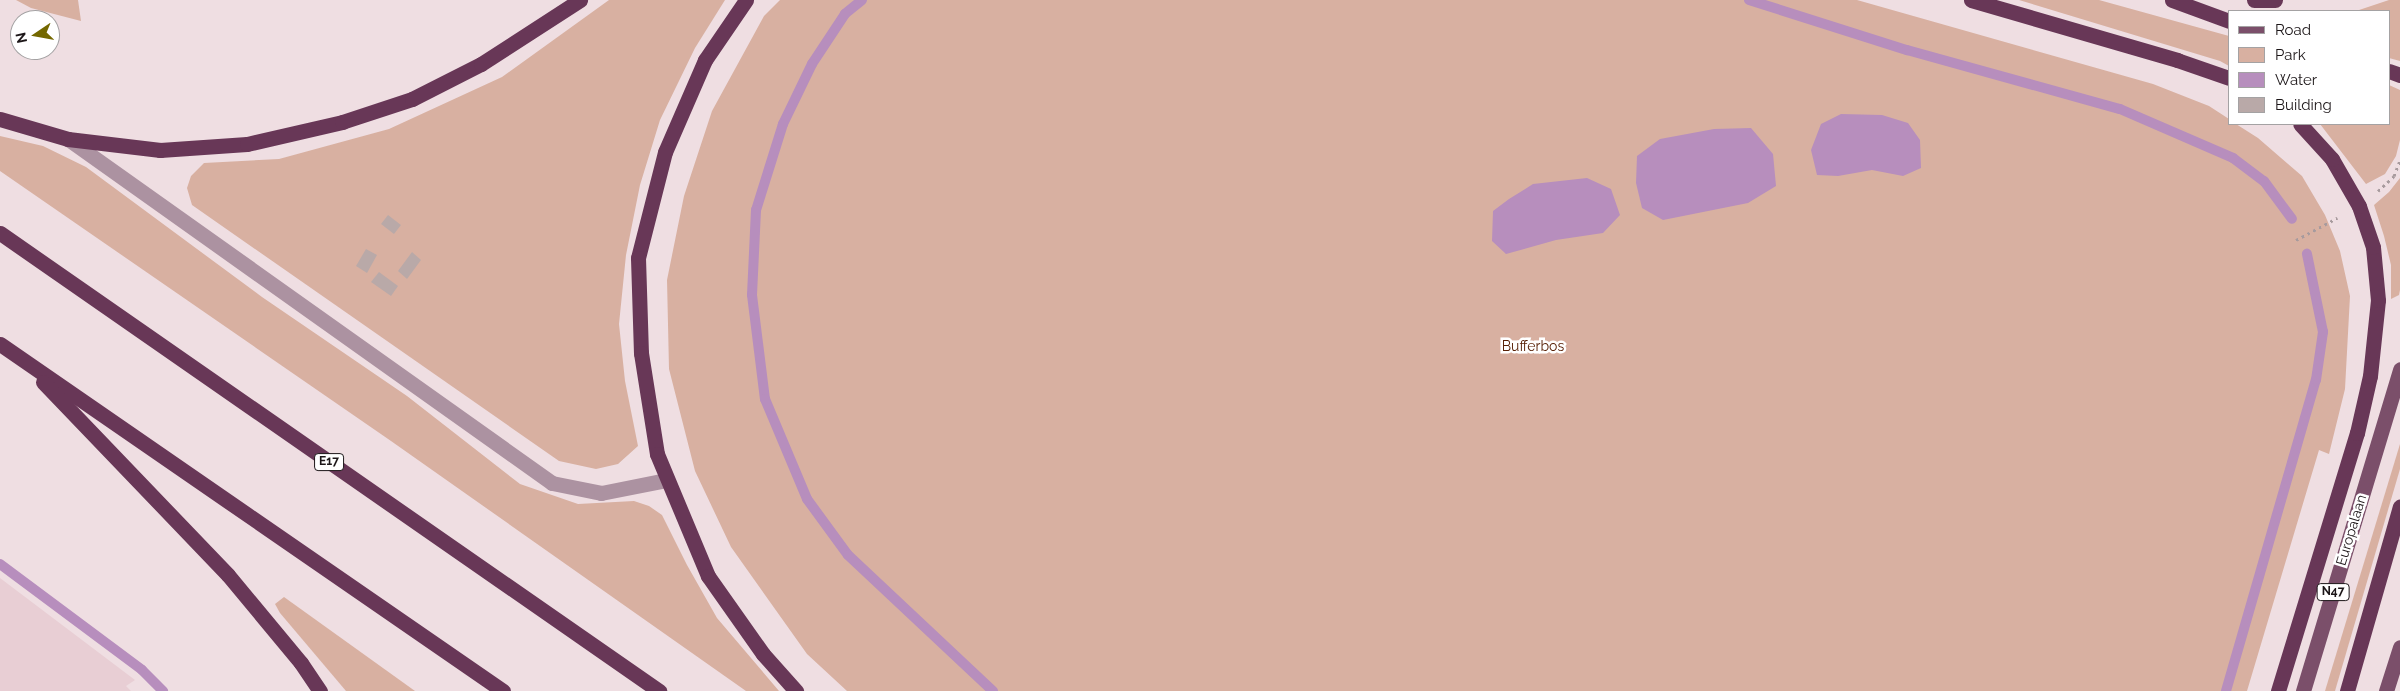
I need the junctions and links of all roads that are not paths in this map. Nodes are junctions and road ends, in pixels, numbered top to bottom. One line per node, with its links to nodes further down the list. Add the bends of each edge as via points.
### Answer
1 (580, 0): 11 (highway, via 481,64 421,95 342,122 247,144 160,150)
2 (746, 0): 16 (highway, via 705,60 665,152 638,258 641,353 657,454)
3 (1971, 0): 8 (highway)
4 (2172, 0): 7 (highway)
5 (2254, 0): 6 (highway)
6 (2275, 0)
7 (2228, 21)
8 (2228, 78)
9 (0, 119): 11 (highway)
10 (2301, 125): 23 (highway, via 2332,159 2359,206 2373,247 2378,300 2370,376 2357,432)
11 (68, 139): 16 (lane, via 552,483 601,493)
12 (0, 233): 21 (highway, E17)
13 (0, 344): 14 (highway)
14 (22, 359): 19 (highway, via 228,576 301,663); 20 (highway)
15 (2400, 369): 24 (main road, Europalaan / N47)
16 (666, 480): 22 (highway, via 708,576 762,654)
17 (2400, 506): 25 (highway)
18 (2400, 647): 26 (main road)
19 (320, 691)
20 (503, 691)
21 (659, 691)
22 (796, 691)
23 (2278, 691)
24 (2303, 691)
25 (2347, 691)
26 (2386, 691)

